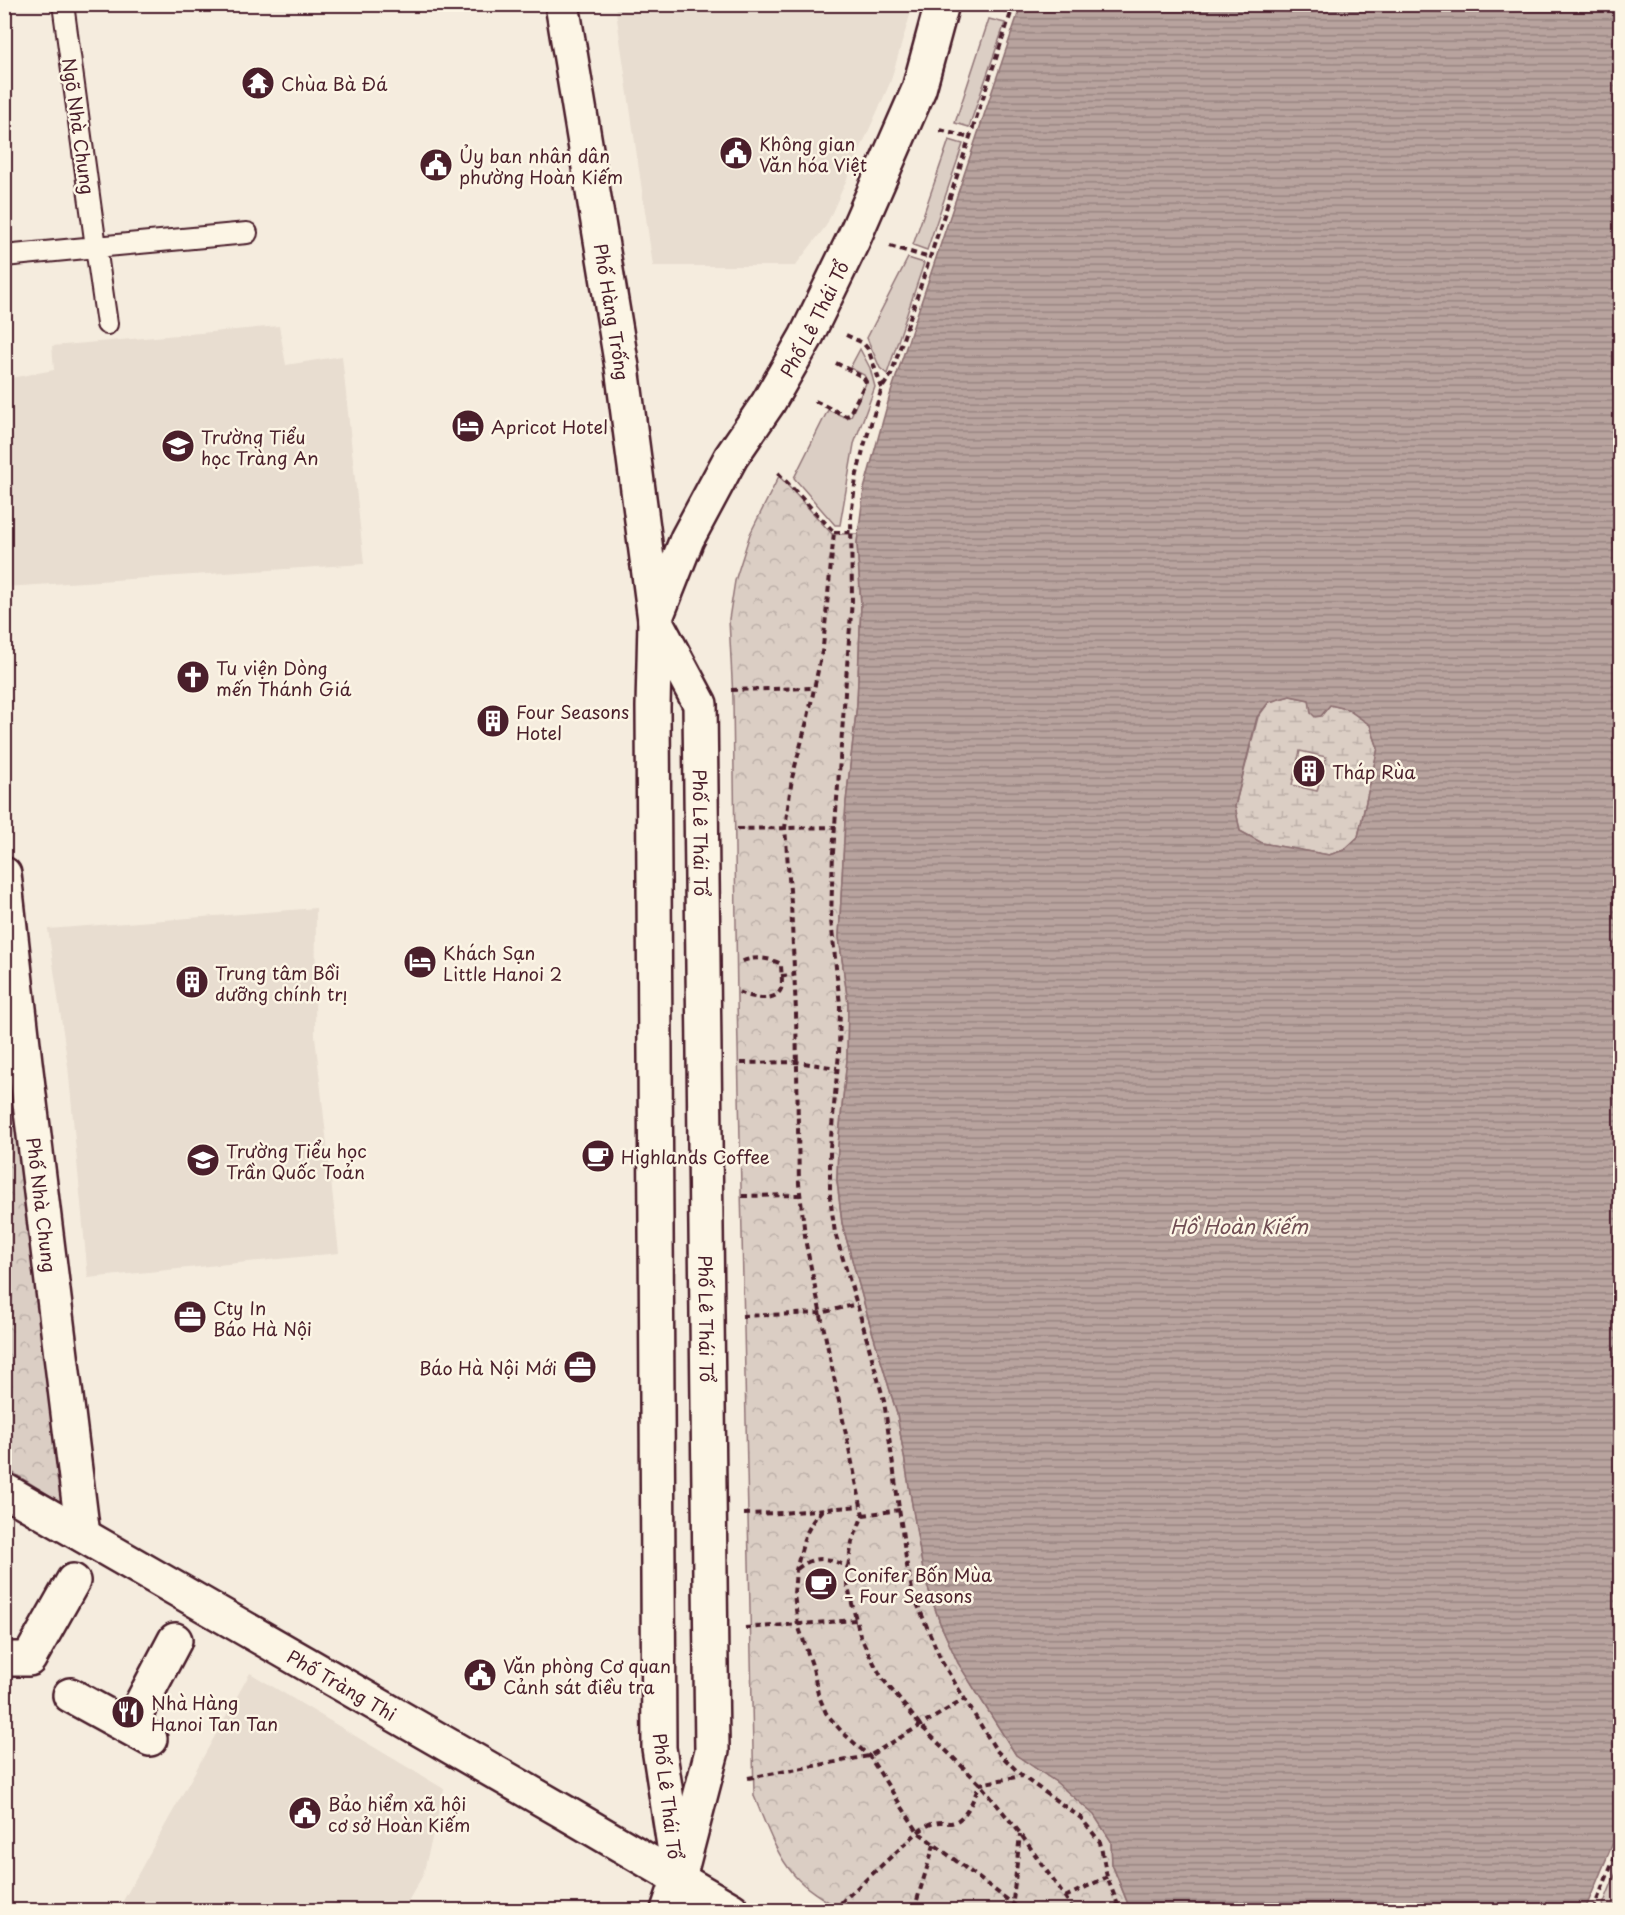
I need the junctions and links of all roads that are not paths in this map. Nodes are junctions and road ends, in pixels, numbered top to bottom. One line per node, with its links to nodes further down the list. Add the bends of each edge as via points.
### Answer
1 (63, 4): 5 (lane, Ngõ Nhà Chung)
2 (562, 4): 8 (street, Phố Hàng Trống, via 622,367)
3 (942, 4): 8 (street, Phố Lê Thái Tổ, via 919,89 853,240 806,337 731,457 687,539)
4 (248, 232): 5 (lane)
5 (96, 247): 6 (lane); 7 (lane, Ngõ Nhà Chung)
6 (4, 256)
7 (107, 324)
8 (655, 620): 18 (street, Phố Lê Thái Tổ, via 660,1748); 18 (street, Phố Lê Thái Tổ, via 700,704 712,1751)
9 (4, 874): 10 (street, Phố Nhà Chung)
10 (25, 1062): 11 (street); 13 (street, Phố Nhà Chung)
11 (4, 1097)
12 (4, 1490): 13 (street, Phố Tràng Thi)
13 (83, 1535): 18 (street, Phố Tràng Thi)
14 (73, 1581): 16 (street, via 29,1659)
15 (175, 1640): 17 (street, via 139,1733)
16 (4, 1659)
17 (70, 1695)
18 (679, 1878): 19 (street); 20 (street, Phố Tràng Thi)
19 (668, 1911)
20 (732, 1911)

